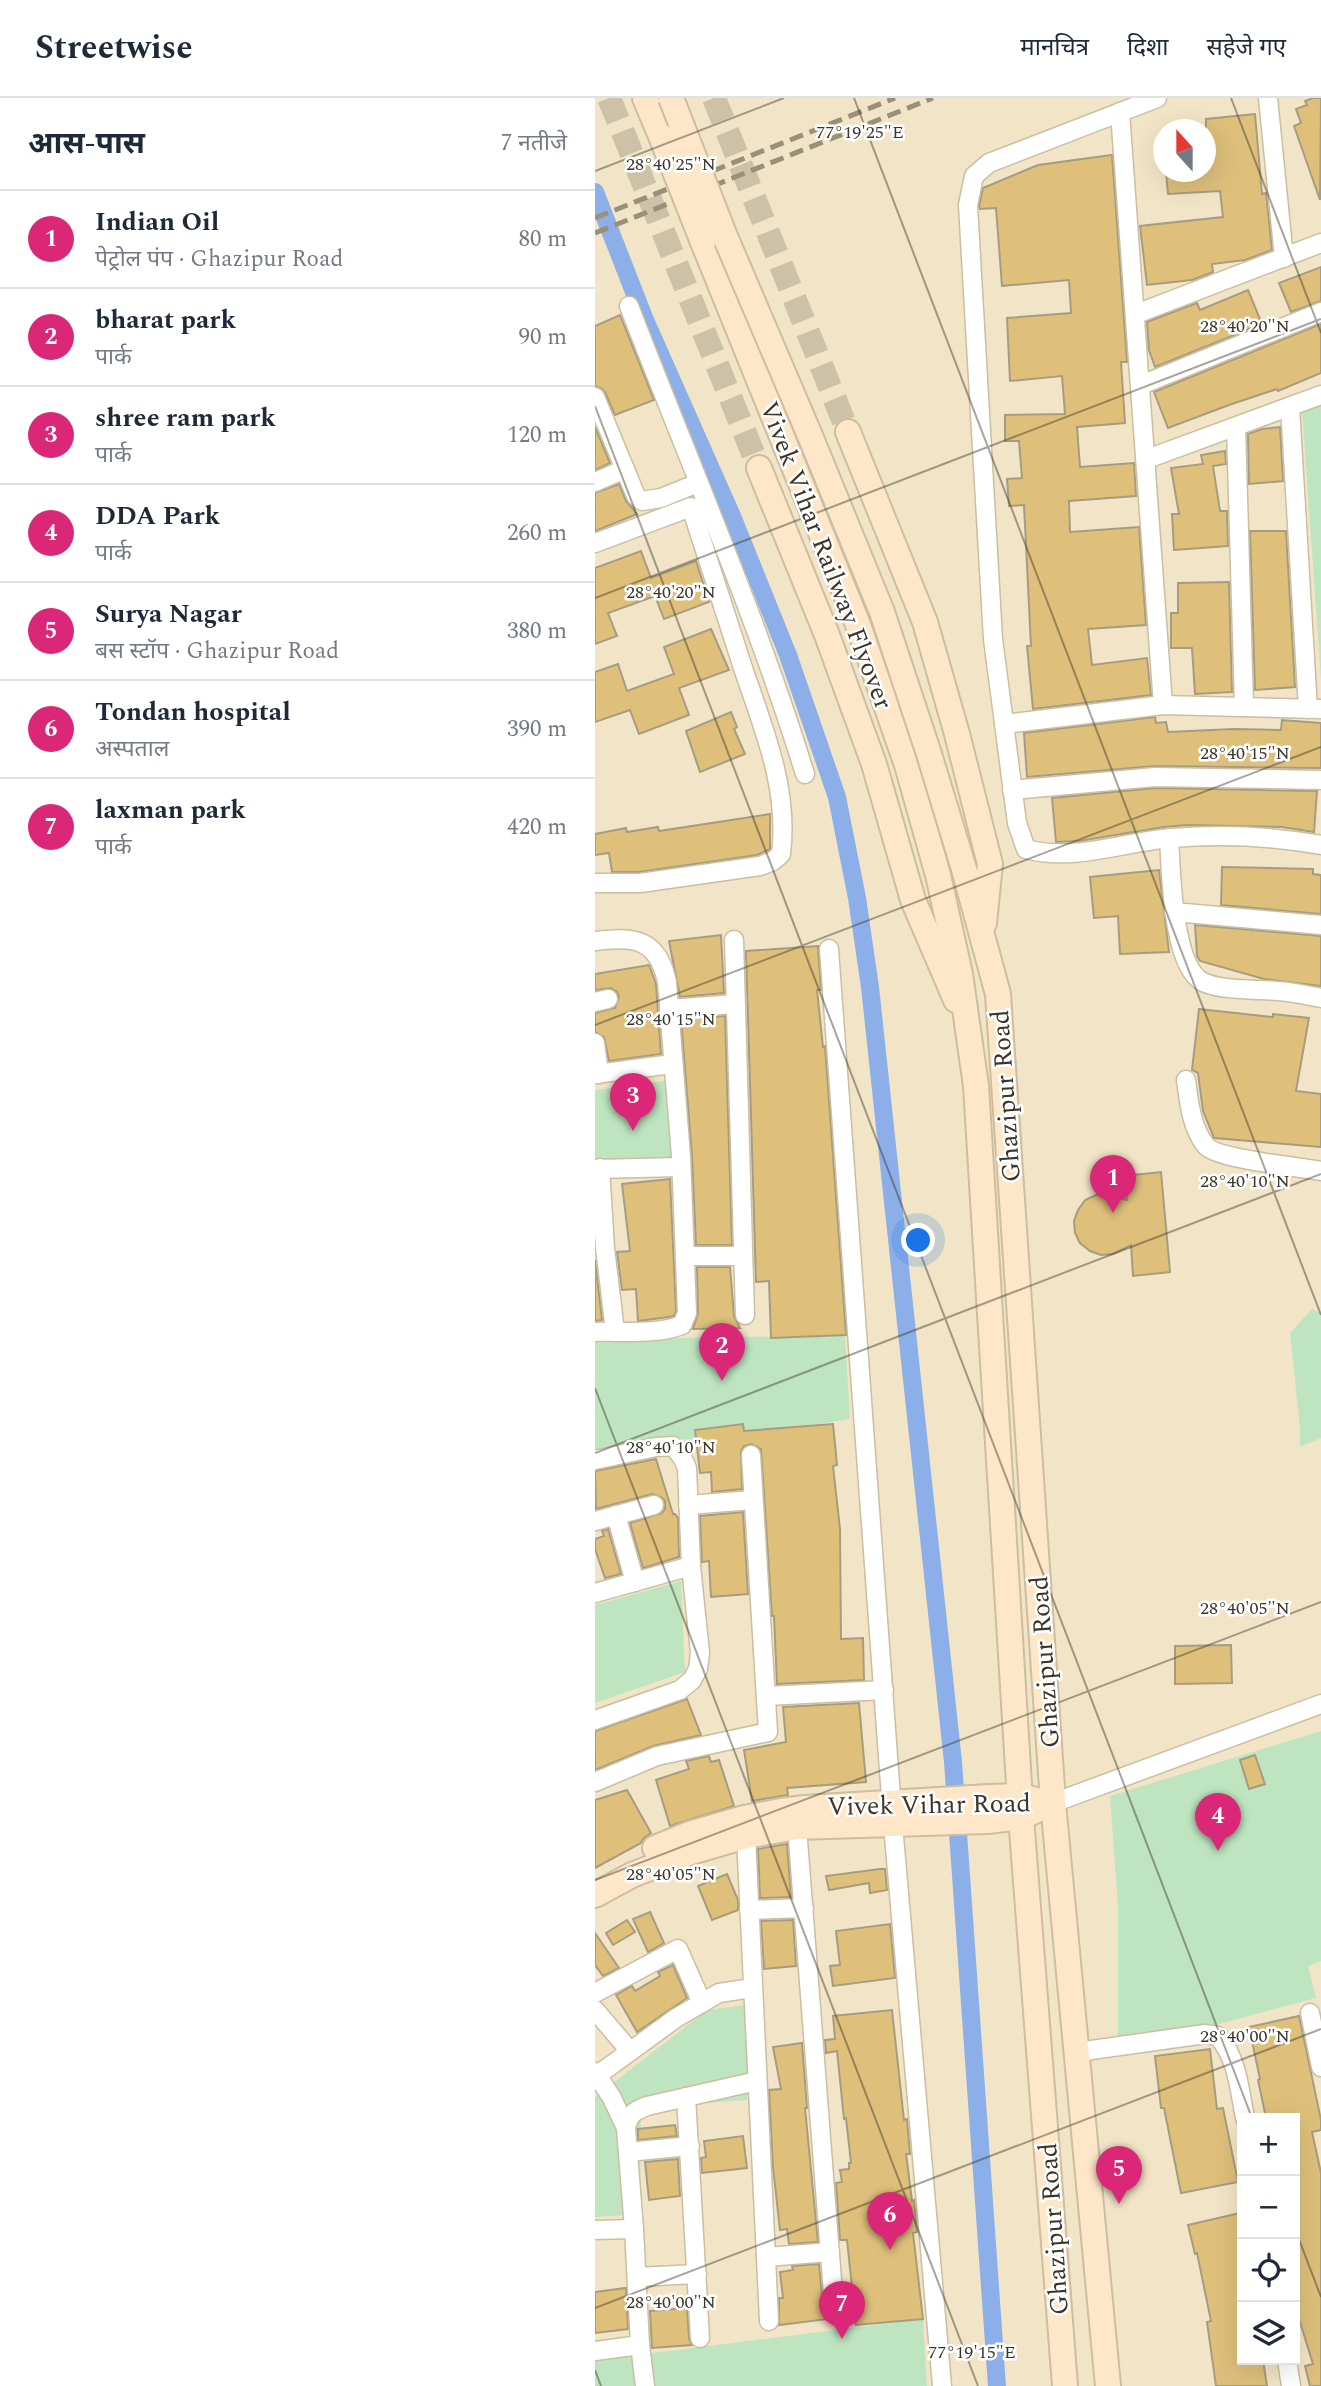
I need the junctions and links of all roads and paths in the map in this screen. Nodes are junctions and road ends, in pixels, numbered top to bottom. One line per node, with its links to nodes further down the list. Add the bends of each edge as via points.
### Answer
1 (645, 98): 43 (main road, Vivek Vihar Railway Flyover, bridge, via 857,622 903,752 937,875)
2 (671, 98): 36 (main road, Vivek Vihar Railway Flyover, bridge, via 882,612)
3 (1157, 98): 5 (street)
4 (1268, 98): 7 (street)
5 (1120, 112): 10 (street); 27 (street, via 989,163 974,176 968,205 993,639)
6 (1321, 243): 7 (street)
7 (1284, 258): 10 (street)
8 (629, 306): 22 (street)
9 (1321, 312): 11 (street)
10 (1136, 314): 11 (street)
11 (1141, 385): 18 (street)
12 (1321, 395): 14 (street)
13 (595, 397): 15 (street)
14 (1290, 407): 16 (street); 26 (street)
15 (599, 421): 20 (street)
16 (1236, 427): 18 (street); 25 (street)
17 (848, 432): 36 (main road, via 925,622 957,734 990,864)
18 (1147, 459): 24 (street)
19 (759, 468): 43 (main road, via 874,764 913,900)
20 (625, 469): 21 (street); 22 (street, via 642,501)
21 (595, 482)
22 (698, 483): 28 (street, via 743,591)
23 (595, 543): 33 (street, via 691,507 770,743 783,841 781,854 760,866 640,883)
24 (1163, 705): 25 (street); 27 (street)
25 (1244, 706): 26 (street)
26 (1314, 709)
27 (1004, 724): 30 (street)
28 (805, 774)
29 (1321, 780): 30 (street, via 1155,777)
30 (1012, 790): 31 (street, via 1027,849 1066,853)
31 (1169, 838): 32 (street, via 1251,836); 34 (street)
32 (1321, 845)
33 (595, 883)
34 (1174, 912): 35 (street); 40 (street, via 1184,955 1191,972 1202,982)
35 (1321, 925)
36 (983, 938): 72 (main road, Ghazipur Road, via 998,994)
37 (734, 940): 41 (street)
38 (595, 941): 42 (street, via 636,940 655,951 664,968)
39 (829, 949): 67 (street)
40 (1321, 998)
41 (735, 1004): 42 (street); 51 (street)
42 (669, 1009): 45 (street)
43 (968, 1026): 73 (main road, Ghazipur Road, via 976,1086)
44 (595, 1043): 46 (street)
45 (672, 1064): 46 (street); 48 (street)
46 (597, 1074)
47 (1186, 1080): 50 (street, via 1190,1114 1207,1148 1226,1156)
48 (681, 1167): 49 (street); 52 (street)
49 (598, 1169): 53 (street, via 605,1248)
50 (1321, 1171)
51 (743, 1255): 52 (street); 54 (street)
52 (685, 1256): 55 (street, via 687,1313 682,1325)
53 (602, 1285): 55 (street)
54 (745, 1315)
55 (615, 1331): 56 (street)
56 (595, 1332)
57 (751, 1455): 59 (street)
58 (595, 1460): 61 (street, via 673,1446 687,1468)
59 (753, 1500): 61 (street); 68 (street)
60 (655, 1505): 62 (street)
61 (688, 1505): 64 (street)
62 (617, 1515): 63 (street); 65 (street)
63 (595, 1521)
64 (691, 1566): 65 (street); 70 (street, via 700,1653 692,1680 680,1690)
65 (635, 1582): 66 (street)
66 (595, 1593)
67 (884, 1690): 68 (street); 74 (street)
68 (766, 1696): 71 (street, via 768,1732 657,1756)
69 (1321, 1704): 72 (street)
70 (595, 1720)
71 (595, 1782)
72 (1053, 1803): 73 (main road, Vivek Vihar Road); 87 (main road, Ghazipur Road)
73 (1020, 1806): 74 (main road, Vivek Vihar Road); 110 (main road, Ghazipur Road)
74 (893, 1815): 75 (main road, Vivek Vihar Road); 77 (main road, Vivek Vihar Road, via 804,1808 744,1818 689,1834); 109 (street)
75 (797, 1827): 76 (main road, Vivek Vihar Road); 79 (street)
76 (746, 1836): 78 (main road, Vivek Vihar Road, via 632,1875); 80 (street)
77 (595, 1878)
78 (595, 1895)
79 (804, 1908): 80 (street); 98 (street)
80 (750, 1910): 81 (street)
81 (752, 1987): 83 (street, via 719,1993); 90 (street)
82 (595, 1993): 83 (street, via 678,1949)
83 (702, 2003): 86 (street)
84 (595, 2010): 86 (street)
85 (1310, 2013): 88 (street)
86 (630, 2051): 89 (street)
87 (1077, 2052): 92 (street, via 1218,2036 1234,2062); 111 (main road, Ghazipur Road)
88 (1321, 2067)
89 (596, 2075): 93 (street)
90 (757, 2081): 91 (street); 99 (street)
91 (687, 2096): 93 (street, via 633,2111); 94 (street)
92 (1244, 2113)
93 (626, 2128): 95 (street)
94 (690, 2146): 95 (street); 100 (street)
95 (628, 2152): 96 (street)
96 (634, 2229): 97 (street); 101 (street)
97 (595, 2230)
98 (830, 2252): 99 (street); 102 (street)
99 (766, 2257): 103 (street)
100 (697, 2274): 101 (street); 104 (street)
101 (637, 2277): 105 (street)
102 (834, 2305)
103 (769, 2321)
104 (700, 2339)
105 (640, 2345): 106 (street); 108 (street)
106 (595, 2351)
107 (1288, 2365): 112 (street)
108 (645, 2386)
109 (941, 2386)
110 (1065, 2386)
111 (1108, 2386)
112 (1291, 2386)

